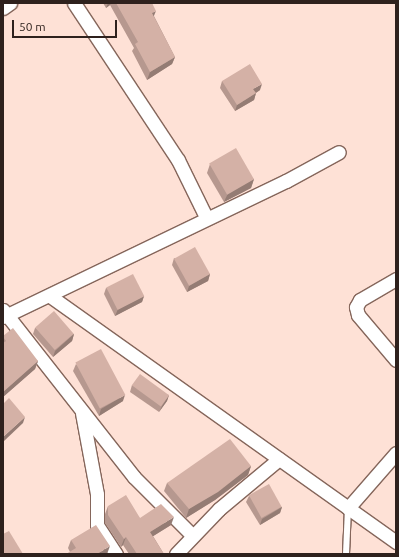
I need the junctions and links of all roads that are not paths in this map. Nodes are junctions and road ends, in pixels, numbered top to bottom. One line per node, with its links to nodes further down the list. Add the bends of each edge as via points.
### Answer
1 (10, 3): 3 (street)
2 (74, 3): 5 (street, via 178,160)
3 (3, 8)
4 (339, 152): 5 (street, via 286,181)
5 (206, 218): 7 (street)
6 (396, 279): 9 (street, via 360,300 356,307 358,314)
7 (50, 296): 8 (street); 12 (street)
8 (4, 314): 10 (street)
9 (396, 360)
10 (82, 411): 14 (street, via 134,477); 16 (street, via 97,494 97,525)
11 (396, 453): 13 (street)
12 (279, 459): 13 (street); 14 (street)
13 (348, 508): 15 (street); 18 (lane)
14 (192, 535): 17 (street)
15 (396, 542)
16 (116, 554)
17 (176, 554)
18 (346, 554)

